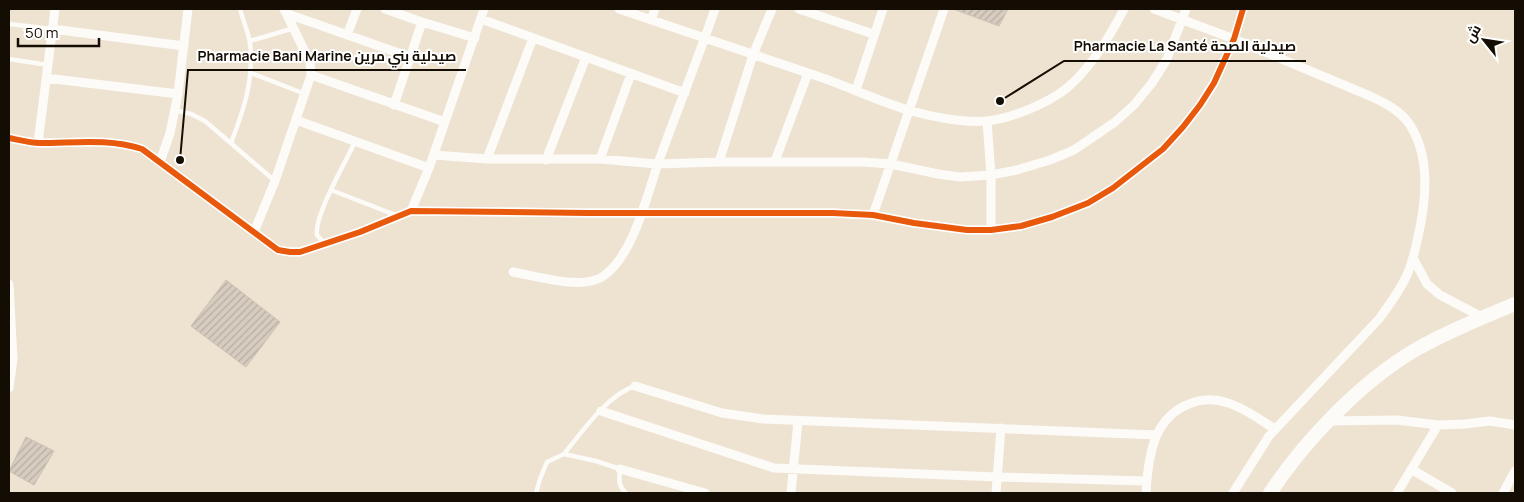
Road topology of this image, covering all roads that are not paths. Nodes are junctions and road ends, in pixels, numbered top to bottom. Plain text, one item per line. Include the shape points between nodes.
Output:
1 (54, 9) edge
2 (191, 9) edge
3 (240, 9) edge
4 (357, 9) edge
5 (385, 9) edge
6 (484, 9) edge
7 (619, 9) edge
8 (655, 9) edge
9 (715, 9) edge
10 (772, 9) edge
11 (800, 9) edge
12 (883, 9) edge
13 (944, 9) edge
14 (1124, 9) edge
15 (1154, 9) edge
16 (1186, 9) edge
17 (1243, 9) edge
18 (286, 12) edge
19 (481, 20) junction
20 (652, 20) junction
21 (1183, 20) junction
22 (422, 22) junction
23 (9, 24) edge
24 (294, 28) junction
25 (52, 29) junction
26 (873, 34) junction
27 (347, 35) junction
28 (706, 37) junction
29 (475, 38) junction
30 (533, 38) junction
31 (1234, 40) junction
32 (250, 42) junction
33 (184, 46) junction
34 (754, 55) junction
35 (410, 57) junction
36 (9, 58) edge
37 (586, 58) junction
38 (48, 65) junction
39 (251, 73) junction
40 (808, 73) junction
41 (631, 74) junction
42 (311, 75) junction
43 (46, 78) junction
44 (856, 90) junction
45 (685, 93) junction
46 (178, 94) junction
47 (305, 94) junction
48 (394, 105) junction
49 (175, 110) junction
50 (909, 111) junction
51 (296, 120) junction
52 (987, 120) junction
53 (446, 122) junction
54 (9, 138) edge
55 (355, 142) junction
56 (38, 143) junction
57 (231, 143) junction
58 (434, 155) junction
59 (487, 159) junction
60 (600, 159) junction
61 (546, 160) junction
62 (775, 161) junction
63 (160, 162) junction
64 (719, 162) junction
65 (657, 164) junction
66 (891, 164) junction
67 (429, 168) junction
68 (991, 175) junction
69 (275, 181) junction
70 (331, 190) junction
71 (411, 211) junction
72 (643, 212) junction
73 (874, 215) junction
74 (399, 216) junction
75 (991, 230) junction
76 (254, 232) junction
77 (325, 244) junction
78 (1413, 258) junction
79 (512, 272) dead end
80 (9, 284) edge
81 (1515, 304) edge
82 (1482, 318) junction
83 (635, 386) joint
84 (9, 388) edge
85 (601, 411) junction
86 (798, 421) junction
87 (1328, 421) junction
88 (1438, 425) junction
89 (1515, 425) edge
90 (1001, 428) junction
91 (1275, 429) junction
92 (1157, 435) junction
93 (564, 454) junction
94 (794, 468) junction
95 (620, 469) junction
96 (1411, 469) junction
97 (1515, 471) edge
98 (997, 477) junction
99 (1147, 481) junction
100 (536, 493) edge
101 (626, 493) edge
102 (705, 493) edge
103 (792, 493) edge
104 (996, 493) edge
105 (1146, 493) edge
106 (1233, 493) edge
107 (1270, 493) edge
108 (1397, 493) edge
109 (1452, 493) edge
110 (1503, 493) edge

1 - 25 street
2 - 33 street
3 - 32 lane
4 - 27 street
5 - 22 street
6 - 19 street
7 - 20 street
8 - 20 street
9 - 28 street
10 - 34 street
11 - 26 street
12 - 26 street
13 - 50 street
14 - 52 street via 1111,36 1067,88 1040,105
15 - 21 street
16 - 21 street
17 - 31 street
18 - 24 street
18 - 27 street
19 - 29 street
19 - 30 street
20 - 28 street
21 - 31 street
21 - 68 street via 1152,83 1115,122 1074,150 1050,160
22 - 29 street
22 - 35 street
23 - 25 lane
24 - 32 lane
24 - 42 street via 310,62
25 - 33 street
25 - 38 street
26 - 44 street
27 - 35 street
28 - 34 street
28 - 45 street
29 - 53 street
30 - 37 street
30 - 59 street
31 - 75 street via 1200,105 1163,148 1138,170 1088,203 1021,226
31 - 78 street via 1387,104 1409,124 1422,158 1425,195
32 - 39 lane
33 - 46 street
34 - 40 street
34 - 64 street
35 - 48 street
36 - 38 lane
37 - 41 street
37 - 61 street
38 - 43 street
39 - 47 lane
39 - 57 lane via 246,103
40 - 44 street
40 - 62 street
41 - 45 street
41 - 60 street
42 - 47 street
42 - 48 street
43 - 46 street
43 - 56 street
44 - 50 street
45 - 65 street
46 - 49 street
47 - 51 street
48 - 53 street
49 - 57 lane via 205,121
49 - 63 street
50 - 52 street via 949,119
50 - 66 street
51 - 55 street
51 - 69 street
52 - 68 street
53 - 58 street
54 - 56 street
55 - 67 street
55 - 70 lane
56 - 63 street via 100,141 125,144 142,149
57 - 69 lane
58 - 59 street
58 - 67 street
59 - 61 street
60 - 61 street
60 - 65 street
62 - 64 street
62 - 66 street
63 - 76 street
64 - 65 street
65 - 72 street
66 - 68 street via 952,176
66 - 73 street
67 - 71 street
68 - 75 street
69 - 76 street
70 - 74 lane
70 - 77 lane via 317,231
71 - 72 street
71 - 74 street
72 - 73 street
72 - 79 street via 618,261 602,277 585,282 559,281
73 - 75 street via 938,227
74 - 77 street
76 - 77 street via 278,250 300,252
78 - 82 street via 1427,284 1440,295
78 - 91 street via 1407,276 1379,319
80 - 84 street via 13,359
81 - 82 main road
82 - 87 main road via 1414,351 1367,386
83 - 85 lane via 625,390
83 - 86 street via 722,413
85 - 93 lane
85 - 94 street via 765,466
86 - 90 street
86 - 94 street
87 - 88 street via 1397,420
87 - 107 main road
88 - 89 street via 1490,421
88 - 96 street
90 - 92 street
90 - 98 street
91 - 92 street via 1231,404 1203,400 1170,415
91 - 106 street
92 - 99 street
93 - 95 lane
93 - 100 lane via 547,462
94 - 98 street
94 - 103 street
95 - 101 lane via 619,482
95 - 102 street
96 - 108 street
96 - 109 street
97 - 110 street
98 - 99 street
98 - 104 street
99 - 105 street

